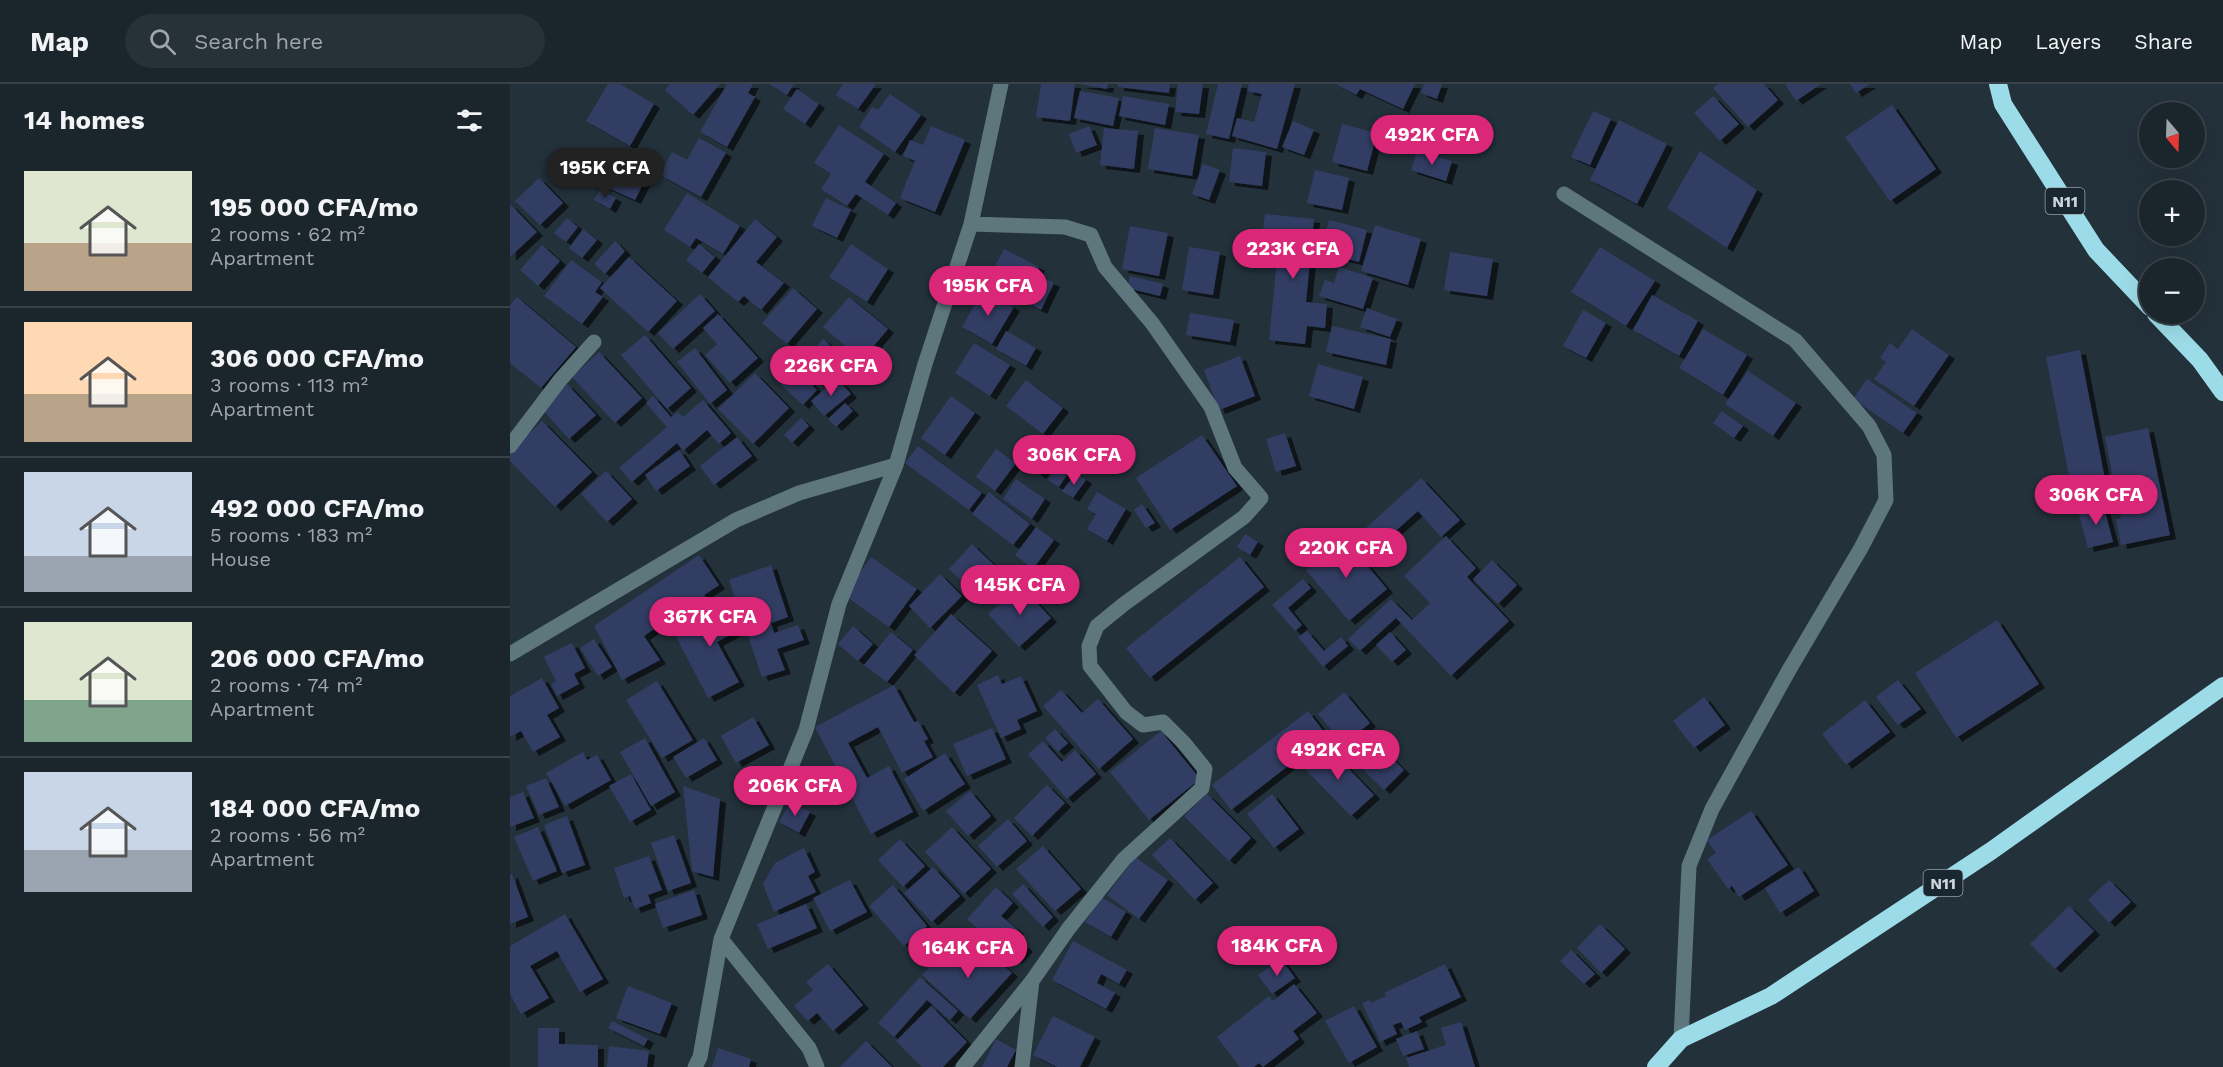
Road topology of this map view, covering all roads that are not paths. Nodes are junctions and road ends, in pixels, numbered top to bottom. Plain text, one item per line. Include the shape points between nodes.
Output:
1 (1001, 84) edge
2 (1998, 84) edge
3 (1564, 194) dead end
4 (971, 224) junction
5 (2139, 295) edge
6 (2166, 324) edge
7 (594, 342) dead end
8 (2223, 392) edge
9 (510, 446) edge
10 (896, 465) junction
11 (510, 654) edge
12 (2223, 686) edge
13 (721, 939) junction
14 (1032, 981) junction
15 (1681, 1039) junction
16 (695, 1067) edge
17 (817, 1067) edge
18 (963, 1067) edge
19 (1022, 1067) edge
20 (1656, 1067) edge

1 - 4 street
2 - 5 highway, N11 via 2003,104 2096,250
3 - 15 street via 1795,340 1869,426 1884,455 1886,500 1712,809 1689,866
4 - 10 street
4 - 14 street via 1065,227 1091,235 1105,267 1152,323 1211,407 1235,468 1261,498 1244,517 1097,626 1089,646 1090,666 1126,712 1143,725 1163,722 1184,743 1205,769 1202,788 1125,859
6 - 8 highway via 2200,360
7 - 9 street
10 - 11 street via 799,493 736,520
10 - 13 street via 839,604 806,730
12 - 15 highway, N11 via 1991,851 1771,996
13 - 16 street
13 - 17 street via 809,1048
14 - 18 street
14 - 19 street
15 - 20 highway, N11

